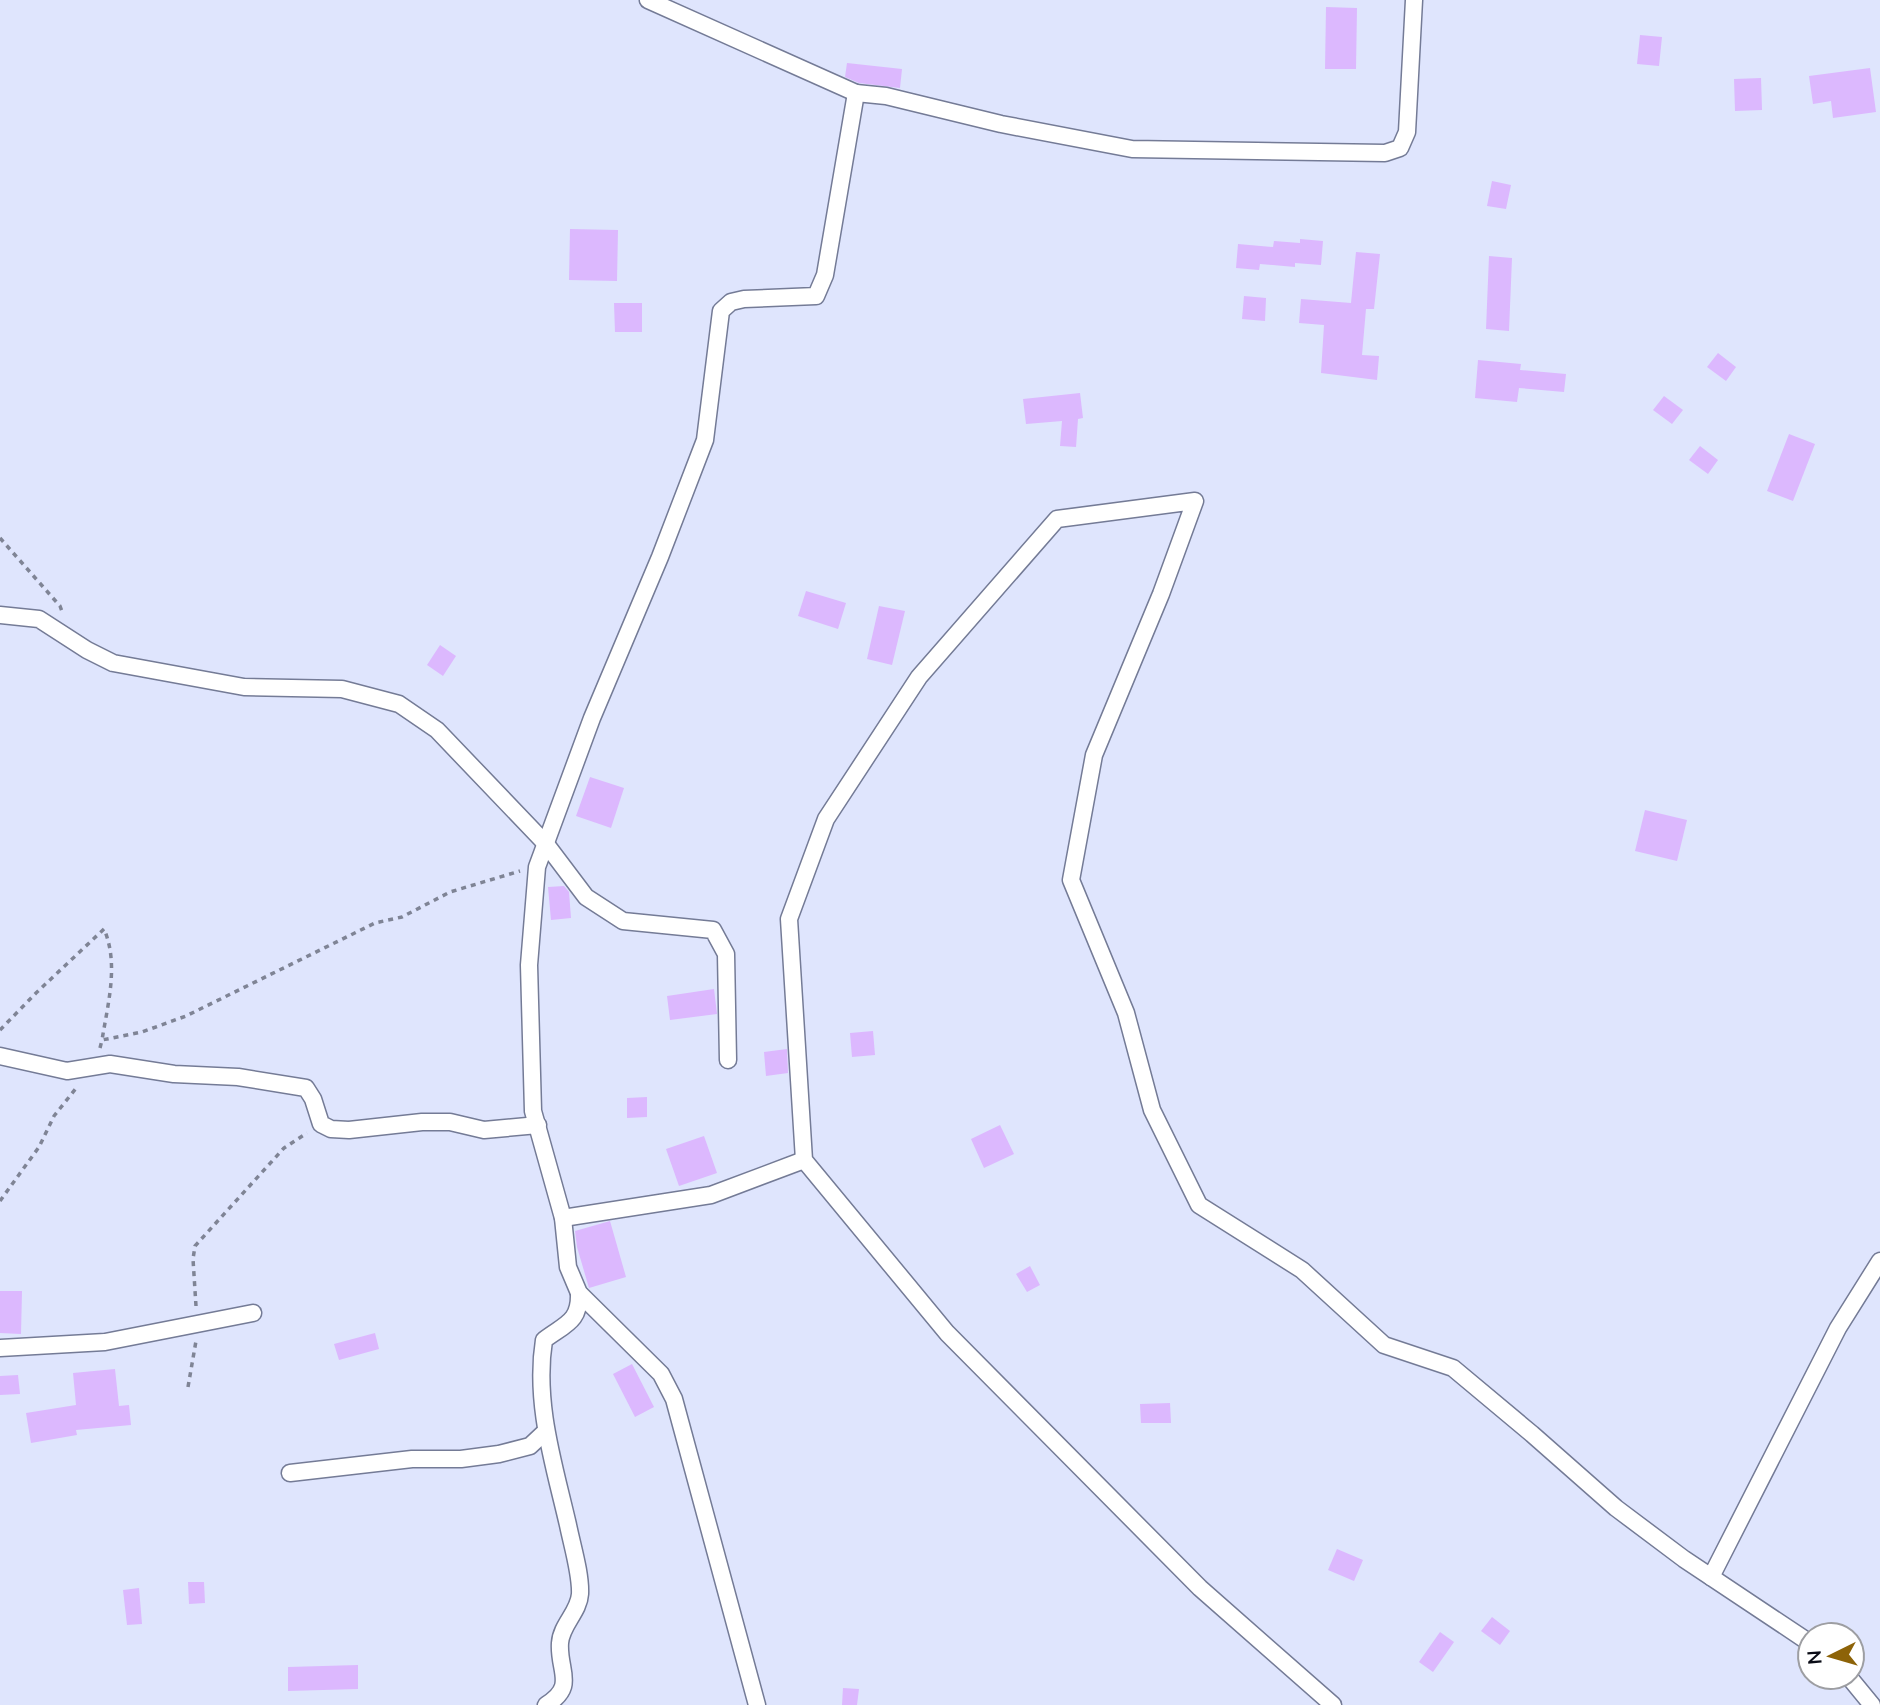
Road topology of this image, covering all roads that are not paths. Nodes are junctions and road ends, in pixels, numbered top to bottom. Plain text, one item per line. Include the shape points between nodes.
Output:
1 (648, 0) edge
2 (1414, 0) edge
3 (856, 93) junction
4 (0, 615) edge
5 (546, 844) junction
6 (0, 1056) edge
7 (728, 1060) dead end
8 (538, 1125) junction
9 (804, 1160) junction
10 (564, 1218) junction
11 (1880, 1261) edge
12 (579, 1293) junction
13 (253, 1313) dead end
14 (0, 1348) edge
15 (546, 1431) junction
16 (290, 1473) dead end
17 (1711, 1577) junction
18 (1796, 1634) edge
19 (1860, 1691) edge
20 (547, 1705) edge
21 (757, 1705) edge
22 (1333, 1705) edge
23 (1872, 1705) edge

1 - 3 street
2 - 3 street via 1407,132 1400,148 1385,153 1132,149
3 - 5 street via 825,275 816,296 744,299 721,311 705,440
4 - 5 street via 39,619 113,663 244,687 342,689 399,704 437,730
5 - 7 street via 586,897 623,921 713,930 726,954
5 - 8 street via 537,867 529,965 533,1111
6 - 8 street via 67,1071 110,1065 306,1088 321,1124 331,1129 422,1122 450,1122 484,1130
8 - 10 street
9 - 10 street via 711,1195
9 - 17 street via 789,919 826,819 919,677 1057,519 1195,501 1094,755 1071,880 1126,1013 1152,1110 1199,1205 1302,1270 1384,1345 1453,1368 1616,1508
9 - 22 street via 947,1333 1200,1588
10 - 12 street via 568,1267
11 - 17 street via 1839,1328
12 - 15 street via 580,1308 573,1320 544,1340 540,1362
12 - 21 street via 661,1374 674,1399
13 - 14 street via 105,1342
15 - 16 street via 530,1446 499,1454
15 - 20 street via 580,1595 560,1643 562,1692
17 - 18 street
19 - 23 street

